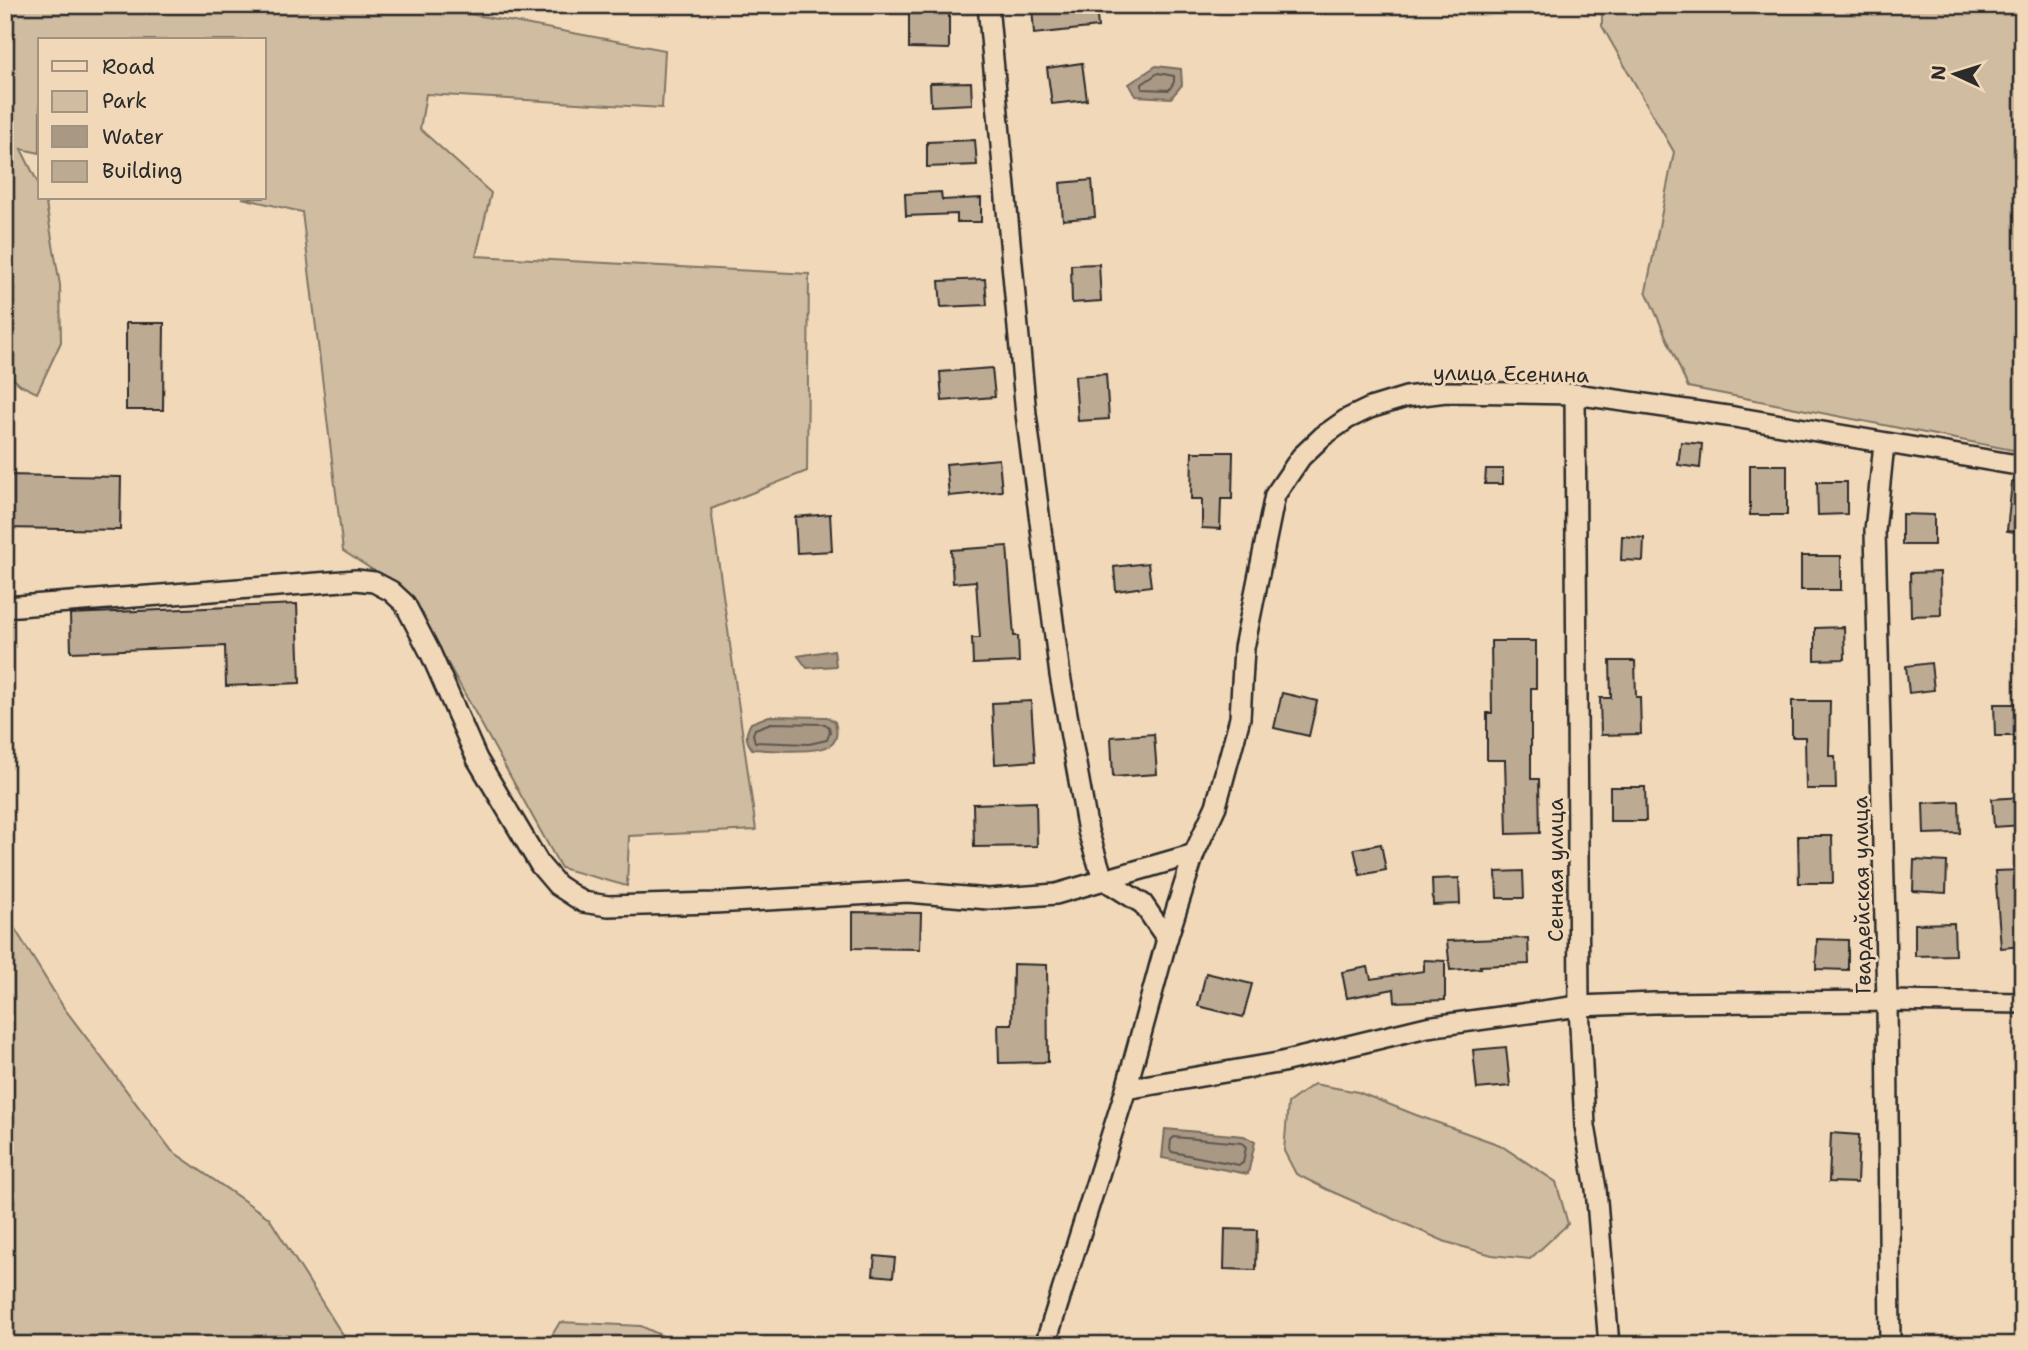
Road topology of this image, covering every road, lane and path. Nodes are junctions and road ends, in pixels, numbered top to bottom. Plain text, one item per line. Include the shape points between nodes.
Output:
1 (988, 5) edge
2 (1576, 394) junction
3 (1884, 444) junction
4 (2023, 466) edge
5 (5, 607) edge
6 (1194, 854) junction
7 (1103, 879) junction
8 (1167, 939) junction
9 (1887, 1001) junction
10 (2023, 1003) edge
11 (1579, 1006) junction
12 (1126, 1088) junction
13 (1045, 1345) edge
14 (1608, 1345) edge
15 (1890, 1345) edge

1 - 7 street via 1026,414 1060,675 1088,831
2 - 3 street, улица Есенина
2 - 6 street, улица Есенина via 1446,392 1406,397 1347,419 1301,457 1275,495 1244,648 1240,718 1216,806
2 - 11 street, Сенная улица
3 - 4 street, улица Есенина
3 - 9 street, Гвардейская улица via 1875,531
5 - 7 street via 356,579 374,582 405,604 477,759 540,865 556,885 583,902 608,906 714,903 908,892 988,899 1056,894
6 - 7 street
6 - 8 street, улица Есенина
7 - 8 street via 1143,904
8 - 12 street, улица Есенина
9 - 10 street
9 - 11 street
9 - 15 street, Гвардейская улица
11 - 12 street via 1427,1027 1278,1063
11 - 14 street, Сенная улица via 1585,1126 1596,1189
12 - 13 street, улица Есенина

